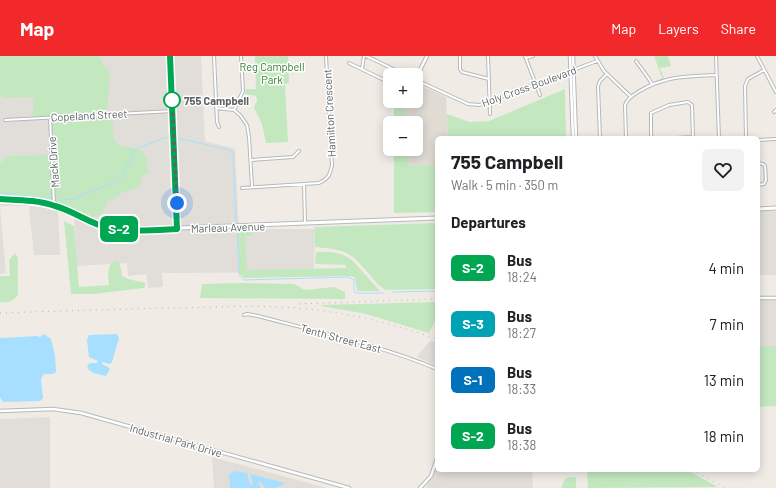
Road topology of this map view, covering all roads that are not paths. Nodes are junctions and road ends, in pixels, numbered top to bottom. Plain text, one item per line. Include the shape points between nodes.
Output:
1 (170, 56) edge
2 (214, 56) edge
3 (241, 56) edge
4 (326, 56) edge
5 (365, 56) edge
6 (427, 56) edge
7 (460, 56) edge
8 (488, 56) edge
9 (533, 56) edge
10 (572, 56) edge
11 (595, 56) edge
12 (716, 56) edge
13 (757, 56) edge
14 (526, 57) edge
15 (636, 61) dead end
16 (598, 62) junction
17 (349, 63) dead end
18 (391, 68) edge
19 (421, 68) edge
20 (362, 69) junction
21 (572, 70) junction
22 (764, 70) junction
23 (607, 74) junction
24 (716, 75) junction
25 (489, 79) junction
26 (383, 80) edge
27 (423, 82) edge
28 (536, 84) junction
29 (652, 84) junction
30 (775, 86) edge
31 (776, 92) edge
32 (540, 95) dead end
33 (631, 97) junction
34 (490, 102) junction
35 (216, 108) junction
36 (173, 110) junction
37 (234, 110) junction
38 (490, 114) dead end
39 (50, 118) junction
40 (5, 120) dead end
41 (218, 127) dead end
42 (574, 136) edge
43 (600, 136) edge
44 (626, 136) edge
45 (652, 136) edge
46 (693, 136) edge
47 (719, 136) edge
48 (746, 136) edge
49 (776, 139) edge
50 (760, 140) edge
51 (298, 151) dead end
52 (251, 160) junction
53 (760, 164) edge
54 (304, 184) junction
55 (760, 185) edge
56 (252, 186) junction
57 (242, 188) dead end
58 (0, 198) edge
59 (54, 205) junction
60 (776, 208) edge
61 (760, 209) edge
62 (435, 218) edge
63 (305, 223) junction
64 (177, 229) junction
65 (760, 298) edge
66 (776, 298) edge
67 (244, 315) dead end
68 (435, 368) edge
69 (0, 411) edge
70 (435, 465) edge
71 (349, 488) edge
72 (420, 488) edge

1 - 36 street
2 - 35 street
3 - 37 street via 243,91
4 - 54 street, Hamilton Crescent via 332,165 326,180
5 - 18 street
5 - 20 street
6 - 19 street
7 - 25 street via 462,72
8 - 25 street
9 - 14 street
10 - 21 street
11 - 16 street
12 - 24 street
13 - 22 street
14 - 28 street
15 - 29 street
16 - 21 street, Holy Cross Boulevard
16 - 23 street
17 - 20 street
20 - 26 street
21 - 28 street, Holy Cross Boulevard
21 - 42 street
22 - 30 street
22 - 48 street via 748,79 745,86
23 - 33 street
23 - 43 street via 598,86
24 - 29 street via 676,77
24 - 47 street
25 - 34 street
27 - 34 street, Holy Cross Boulevard via 468,104 480,105
28 - 32 street
28 - 34 street, Holy Cross Boulevard
29 - 33 street
30 - 31 street
33 - 44 street via 625,105
34 - 38 street
35 - 37 street
35 - 41 street
36 - 39 street, Copeland Street
36 - 64 street
37 - 52 street via 247,125
39 - 40 street, Copeland Street
39 - 59 street, Mack Drive
45 - 46 street via 651,113 669,105 688,102 692,105
49 - 50 street
51 - 52 street via 293,157
52 - 56 street
53 - 55 street via 765,166 766,180
54 - 56 street, Hamilton Crescent
54 - 63 street
56 - 57 street, Hamilton Crescent
58 - 59 main road, Marleau Avenue
59 - 64 main road, Marleau Avenue via 108,228
60 - 61 main road
62 - 63 main road, Marleau Avenue
63 - 64 main road, Marleau Avenue
65 - 66 street
67 - 68 street, Tenth Street East via 258,316 379,348
69 - 71 street, Industrial Park Drive via 53,409 81,413
70 - 72 street via 431,476

